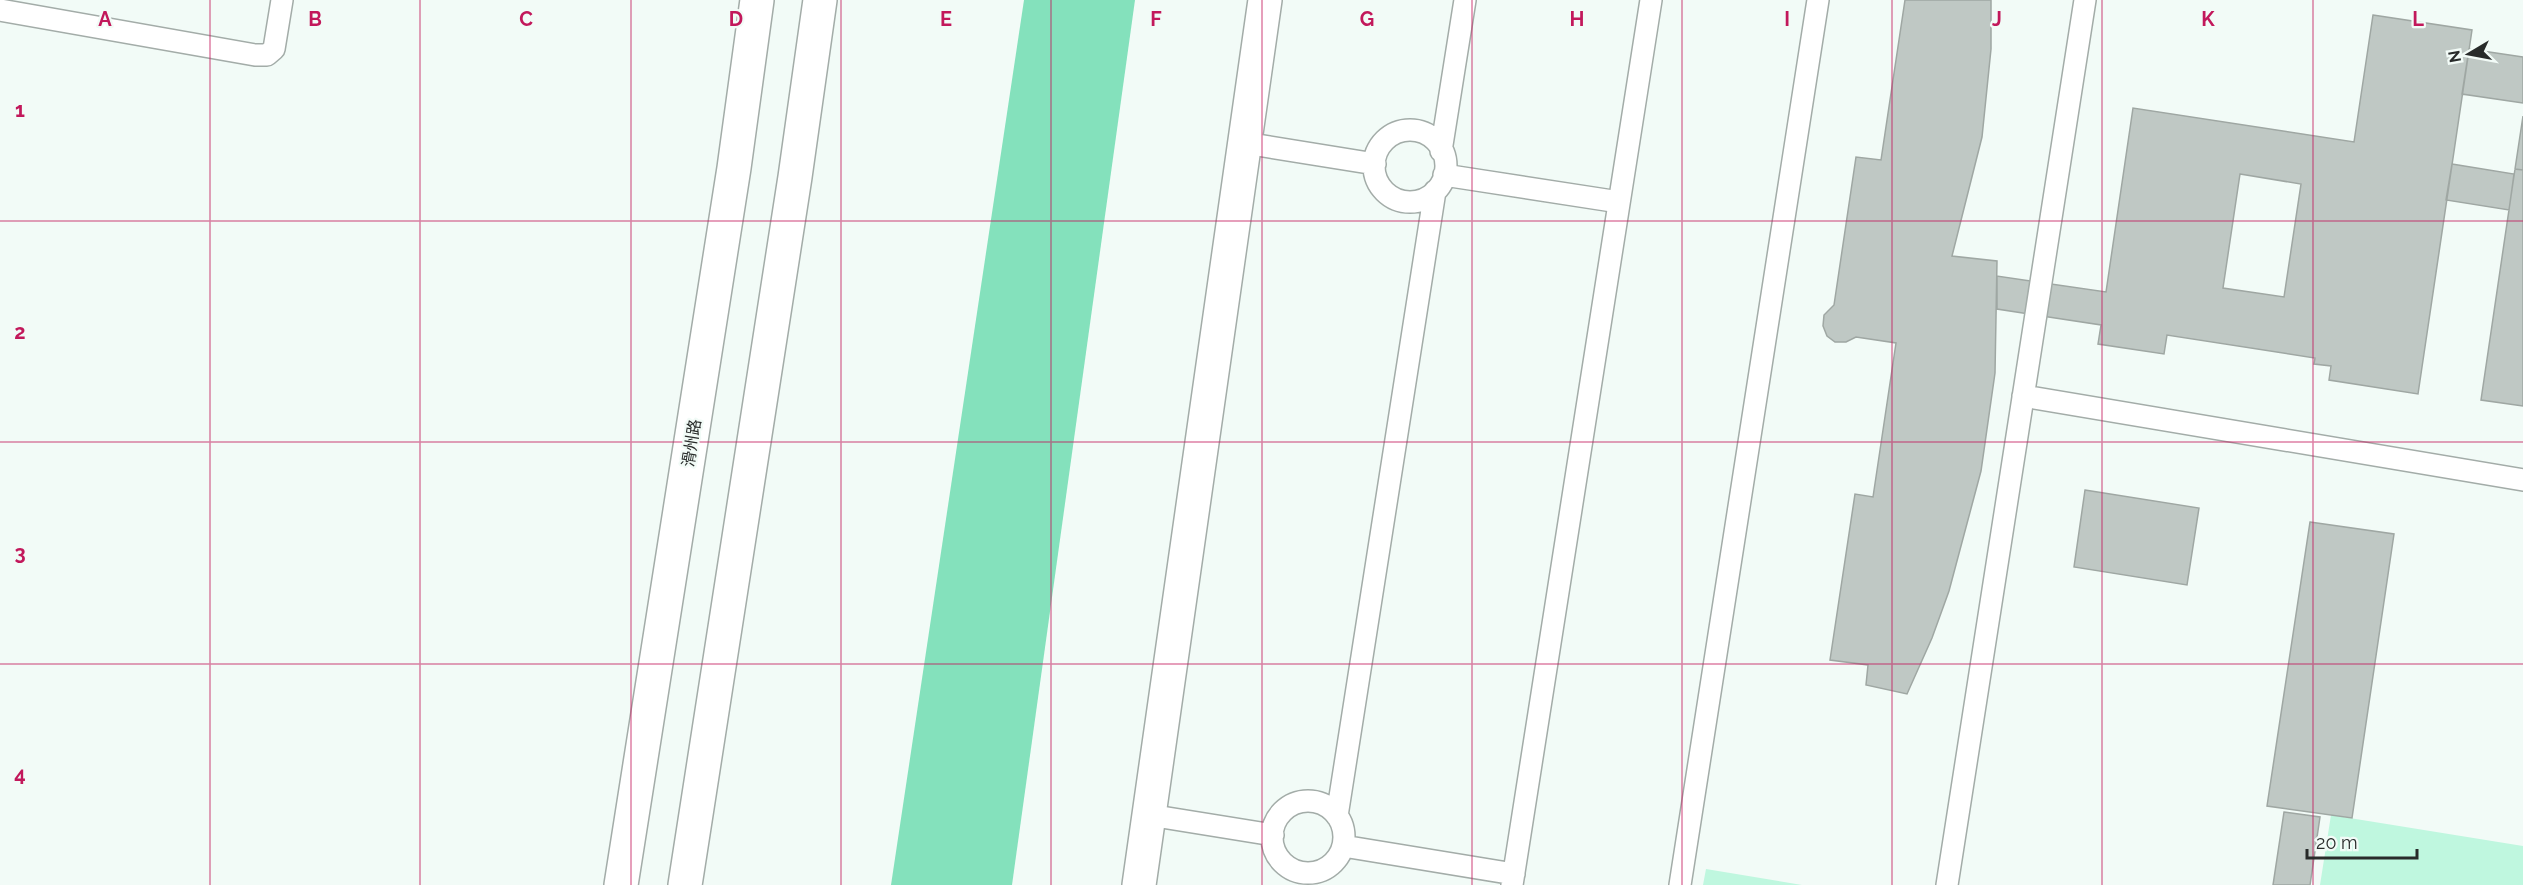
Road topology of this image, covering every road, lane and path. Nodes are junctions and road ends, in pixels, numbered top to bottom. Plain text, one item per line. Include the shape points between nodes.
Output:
1 (282, 0) edge
2 (757, 0) edge
3 (820, 0) edge
4 (1265, 0) edge
5 (1465, 0) edge
6 (1651, 0) edge
7 (1818, 0) edge
8 (2085, 0) edge
9 (0, 10) edge
10 (1245, 143) junction
11 (1441, 151) junction
12 (1375, 164) junction
13 (1440, 183) junction
14 (1619, 202) junction
15 (2023, 396) junction
16 (2523, 480) edge
17 (1149, 815) junction
18 (1337, 816) junction
19 (1273, 835) junction
20 (1342, 846) junction
21 (1328, 876) edge
22 (1513, 879) edge
23 (621, 885) edge
24 (685, 885) edge
25 (1139, 885) edge
26 (1680, 885) edge
27 (1947, 885) edge

1 - 9 lane via 274,49 267,56
2 - 23 main road, 滑州路
3 - 24 main road
4 - 10 main road
5 - 11 lane
6 - 14 lane
7 - 26 lane
8 - 15 lane
10 - 12 lane
10 - 17 main road
11 - 12 lane via 1429,135 1403,131 1382,144
11 - 13 lane via 1445,158
12 - 13 lane via 1379,185 1402,202 1417,202
13 - 14 lane
13 - 18 lane
14 - 22 lane
15 - 16 lane
15 - 27 lane
17 - 19 lane
17 - 25 main road
18 - 19 lane via 1327,807 1301,802 1280,815
18 - 20 lane via 1343,829
19 - 21 lane via 1278,856 1288,867
20 - 21 lane
20 - 22 lane

